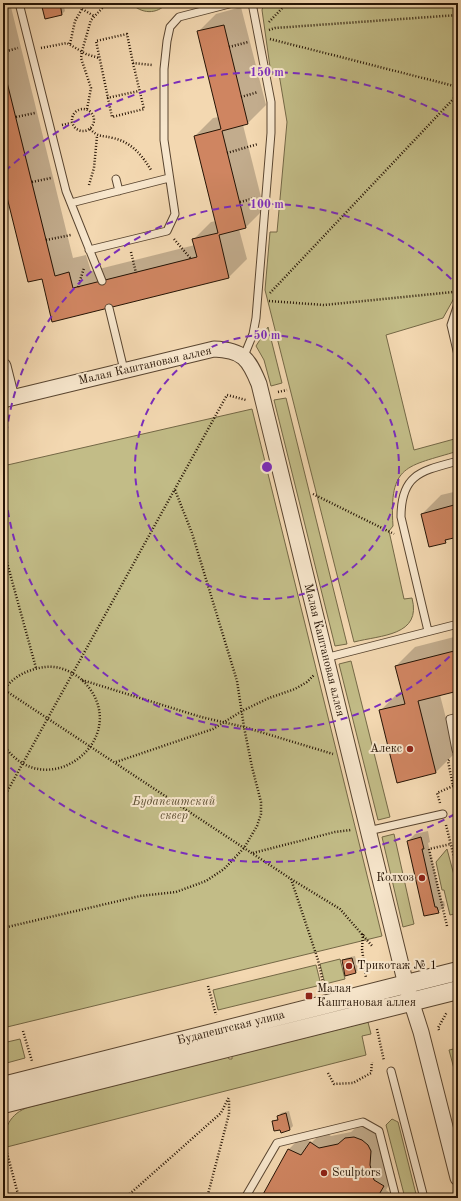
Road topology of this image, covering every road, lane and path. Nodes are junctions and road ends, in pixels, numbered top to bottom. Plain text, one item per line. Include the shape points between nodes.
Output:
1 (19, 3) edge
2 (83, 3) edge
3 (107, 3) edge
4 (233, 3) edge
5 (252, 3) edge
6 (287, 3) edge
7 (82, 10) junction
8 (458, 15) edge
9 (94, 16) junction
10 (265, 26) dead end
11 (268, 30) dead end
12 (258, 37) junction
13 (70, 44) junction
14 (229, 47) dead end
15 (31, 50) junction
16 (82, 51) junction
17 (99, 58) junction
18 (133, 63) junction
19 (165, 66) junction
20 (458, 87) edge
21 (268, 90) junction
22 (139, 91) junction
23 (458, 94) edge
24 (241, 97) dead end
25 (107, 98) junction
26 (46, 110) junction
27 (87, 110) junction
28 (16, 117) dead end
29 (90, 129) junction
30 (97, 136) junction
31 (270, 141) junction
32 (227, 153) dead end
33 (62, 175) junction
34 (168, 178) junction
35 (116, 179) dead end
36 (32, 182) dead end
37 (155, 182) junction
38 (119, 191) junction
39 (83, 200) junction
40 (71, 204) junction
41 (167, 231) junction
42 (82, 232) junction
43 (46, 240) dead end
44 (129, 240) junction
45 (89, 250) junction
46 (190, 259) dead end
47 (136, 273) dead end
48 (102, 281) dead end
49 (458, 292) edge
50 (264, 301) dead end
51 (273, 301) dead end
52 (458, 304) edge
53 (109, 308) dead end
54 (458, 355) edge
55 (244, 356) junction
56 (3, 366) edge
57 (124, 370) junction
58 (287, 390) dead end
59 (275, 393) dead end
60 (7, 399) edge
61 (250, 399) dead end
62 (458, 461) edge
63 (176, 490) junction
64 (313, 494) dead end
65 (406, 537) junction
66 (3, 548) edge
67 (458, 624) edge
68 (428, 631) junction
69 (325, 658) junction
70 (36, 668) junction
71 (316, 672) dead end
72 (73, 673) junction
73 (82, 680) junction
74 (3, 690) edge
75 (242, 710) junction
76 (48, 717) junction
77 (458, 717) edge
78 (222, 722) junction
79 (244, 727) junction
80 (3, 744) edge
81 (91, 746) junction
82 (457, 750) edge
83 (340, 756) dead end
84 (116, 762) junction
85 (22, 764) junction
86 (3, 798) edge
87 (443, 814) junction
88 (363, 831) junction
89 (451, 844) junction
90 (244, 848) junction
91 (253, 854) junction
92 (458, 873) edge
93 (291, 879) junction
94 (447, 926) dead end
95 (3, 928) edge
96 (363, 934) junction
97 (373, 947) dead end
98 (458, 971) edge
99 (367, 984) dead end
100 (406, 985) junction
101 (208, 986) dead end
102 (324, 988) dead end
103 (458, 990) edge
104 (412, 1002) junction
105 (449, 1008) dead end
106 (216, 1015) dead end
107 (376, 1025) dead end
108 (23, 1030) dead end
109 (439, 1033) dead end
110 (384, 1060) dead end
111 (32, 1062) dead end
112 (372, 1062) dead end
113 (391, 1071) dead end
114 (328, 1073) dead end
115 (3, 1086) edge
116 (5, 1107) edge
117 (7, 1152) dead end
118 (458, 1178) edge
119 (19, 1198) edge
120 (125, 1198) edge
121 (207, 1198) edge
122 (245, 1198) edge
123 (396, 1198) edge
124 (424, 1198) edge

1 - 15 lane
2 - 7 path
3 - 9 path
4 - 19 lane via 179,17 170,28
5 - 12 lane
6 - 10 path
7 - 9 path
7 - 13 path via 75,21
8 - 11 path
9 - 16 path
12 - 14 path
12 - 20 path
12 - 21 lane
13 - 15 path
13 - 16 path
15 - 26 lane
16 - 17 path
16 - 27 path via 81,58 91,88
17 - 18 path via 96,41 126,34
17 - 25 path
18 - 19 path
18 - 22 path
19 - 34 lane via 164,140
21 - 24 path
21 - 31 lane via 271,102
22 - 25 path
22 - 25 path via 144,109 112,117
23 - 50 path
26 - 28 path
26 - 33 lane
27 - 29 path via 94,118
27 - 29 path via 79,109 74,113 71,123 81,132
29 - 30 path
30 - 37 path via 113,138 132,147 146,162
30 - 39 path via 94,172
31 - 32 path
31 - 55 lane via 256,318
33 - 36 path
33 - 40 lane
34 - 37 lane
34 - 41 lane via 175,214
35 - 38 lane
37 - 38 lane
38 - 39 lane
39 - 40 lane
40 - 42 lane
41 - 44 lane
41 - 46 path
42 - 43 path
42 - 45 lane
44 - 45 lane
44 - 47 path
45 - 48 lane
49 - 51 path via 324,305
52 - 54 lane via 451,325
53 - 57 lane
55 - 57 street, Малая Каштановая аллея via 229,350 214,349
55 - 69 street, Малая Каштановая аллея via 252,366 259,384
56 - 60 street
57 - 60 street, Малая Каштановая аллея
58 - 59 path
61 - 63 path via 227,395
62 - 65 lane via 432,468 418,475 405,487 401,499 401,517
63 - 72 path
63 - 75 path via 233,666
64 - 65 path via 389,532
65 - 68 lane
66 - 70 path
67 - 68 lane
68 - 69 lane
69 - 88 street, Малая Каштановая аллея
70 - 72 path via 61,668
70 - 74 path via 18,676
71 - 75 path via 307,682 295,689
72 - 73 path
72 - 76 path
73 - 78 path
73 - 81 path via 90,689 99,711 99,723
74 - 76 path
75 - 78 path
75 - 79 path
76 - 81 path
76 - 85 path
77 - 82 lane via 450,719
78 - 79 path
78 - 84 path via 214,729
79 - 83 path
79 - 90 path via 261,802 261,814
80 - 85 path
81 - 84 path
81 - 85 path via 81,758 68,766 53,770 37,769
82 - 87 path via 448,761 453,786 437,793
84 - 90 path
85 - 86 path
87 - 88 lane
87 - 89 path
88 - 91 path via 335,832
88 - 100 street, Малая Каштановая аллея
89 - 92 path
89 - 94 path via 429,849
90 - 91 path
90 - 95 path via 224,869 206,881 176,892 140,896
91 - 93 path
93 - 96 path via 340,909
93 - 102 path via 318,960
96 - 97 path
96 - 99 path via 362,949
98 - 100 street, Будапештская улица
100 - 104 street, Малая Каштановая аллея
100 - 115 street, Будапештская улица
101 - 106 path
103 - 104 street, Будапештская улица
104 - 116 street, Будапештская улица
104 - 118 street, Малая Каштановая аллея
105 - 109 path via 438,1028
107 - 110 path
108 - 111 path
112 - 114 path via 371,1073 353,1083 334,1084
113 - 124 lane
117 - 119 path
120 - 121 path via 221,1113 229,1097 228,1114
122 - 123 lane via 277,1143 363,1122 379,1131

